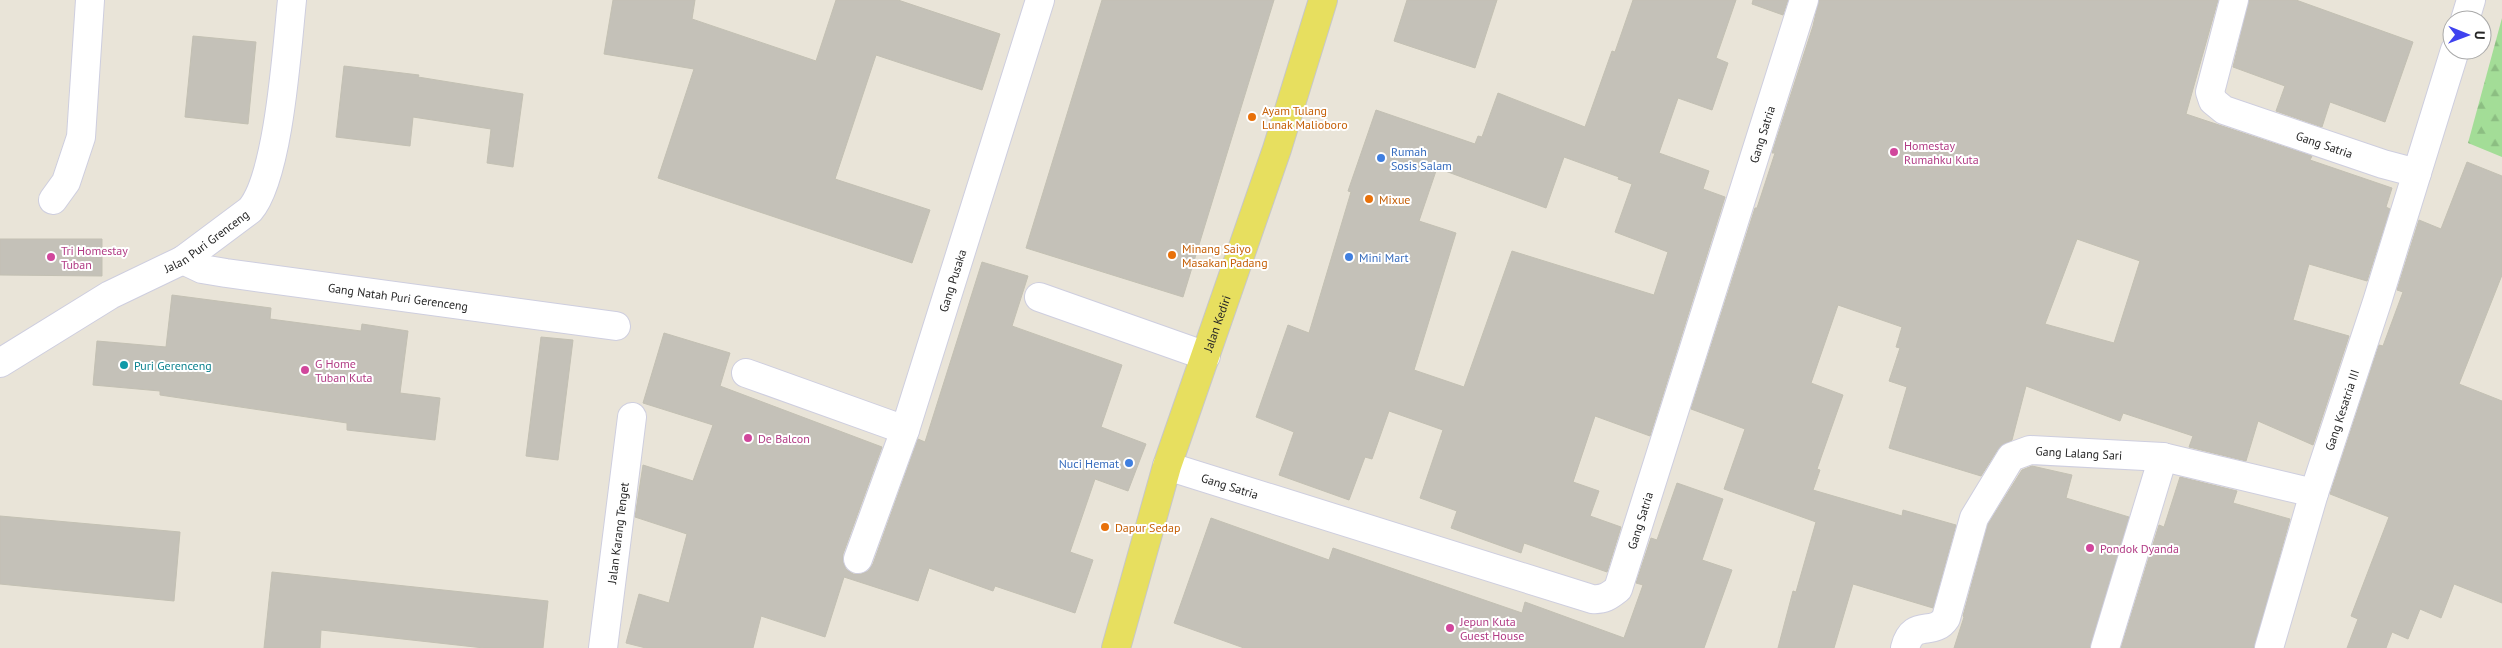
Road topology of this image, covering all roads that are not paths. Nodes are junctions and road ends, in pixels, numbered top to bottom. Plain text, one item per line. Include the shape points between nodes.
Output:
1 (90, 0) edge
2 (292, 0) edge
3 (1040, 0) edge
4 (1323, 0) edge
5 (1804, 0) edge
6 (2234, 0) edge
7 (2452, 60) edge
8 (2417, 173) junction
9 (53, 200) dead end
10 (183, 260) junction
11 (1039, 297) dead end
12 (616, 326) dead end
13 (1206, 356) junction
14 (0, 363) edge
15 (746, 373) dead end
16 (632, 417) dead end
17 (905, 430) junction
18 (2163, 457) junction
19 (1167, 466) junction
20 (2314, 493) junction
21 (858, 559) dead end
22 (603, 648) edge
23 (1116, 648) edge
24 (1905, 648) edge
25 (2105, 648) edge
26 (2269, 648) edge

1 - 9 street via 80,137 66,182
2 - 10 street, Jalan Puri Grenceng via 276,133 262,191 250,210
3 - 17 street, Gang Pusaka
4 - 13 main road, Jalan Kediri via 1277,149
5 - 19 street, Gang Satria via 1618,588 1609,596 1602,600 1592,599
6 - 8 street, Gang Satria via 2210,92 2213,101 2224,110
7 - 8 street
8 - 20 street, Gang Kesatria III
10 - 12 street, Gang Natah Puri Gerenceng via 202,269 226,273
10 - 14 street, Jalan Puri Grenceng via 110,295
11 - 13 street
13 - 19 main road, Jalan Kediri
15 - 17 street
16 - 22 street, Jalan Karang Tenget
17 - 21 street, Gang Pusaka
18 - 20 street, Gang Lalang Sari
18 - 24 street, Gang Lalang Sari via 2030,450 2011,457 1974,518 1946,618 1938,627 1917,629 1910,634
18 - 25 street
19 - 23 main road, Jalan Kediri
20 - 26 street, Gang Kesatria III

